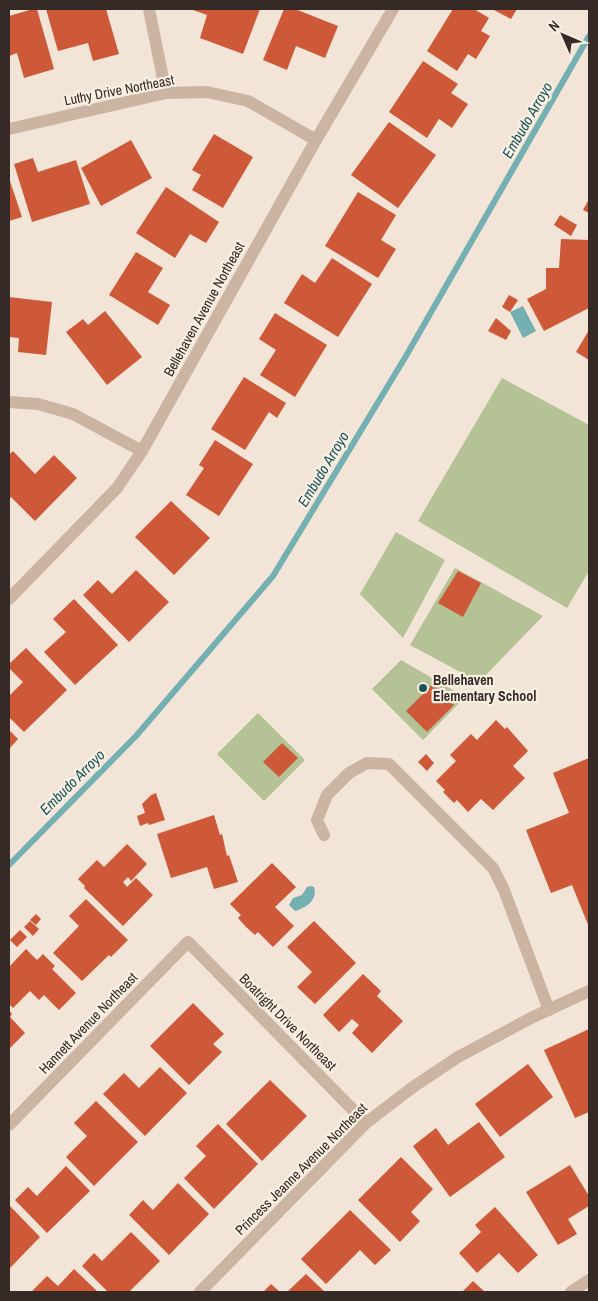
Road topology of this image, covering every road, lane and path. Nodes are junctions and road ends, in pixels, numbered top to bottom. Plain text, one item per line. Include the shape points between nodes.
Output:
1 (149, 9) edge
2 (393, 9) edge
3 (166, 93) junction
4 (9, 130) edge
5 (316, 140) junction
6 (9, 402) edge
7 (142, 451) junction
8 (9, 599) edge
9 (324, 835) dead end
10 (188, 942) joint
11 (589, 991) edge
12 (548, 1010) junction
13 (366, 1123) junction
14 (9, 1125) edge
15 (589, 1280) edge
16 (200, 1292) edge
17 (572, 1292) edge

1 - 3 street
2 - 5 street, Bellehaven Avenue Northeast
3 - 4 street, Luthy Drive Northeast
3 - 5 street, Luthy Drive Northeast via 207,92 248,101
5 - 7 street, Bellehaven Avenue Northeast
6 - 7 street via 38,404 74,414
7 - 8 street, Bellehaven Avenue Northeast via 117,488
9 - 12 street via 317,820 327,794 349,772 367,763 389,764 493,868
10 - 13 street, Boatright Drive Northeast
10 - 14 street, Hannett Avenue Northeast
11 - 12 street, Princess Jeanne Avenue Northeast
12 - 13 street, Princess Jeanne Avenue Northeast via 458,1057
13 - 16 street, Princess Jeanne Avenue Northeast
15 - 17 street

